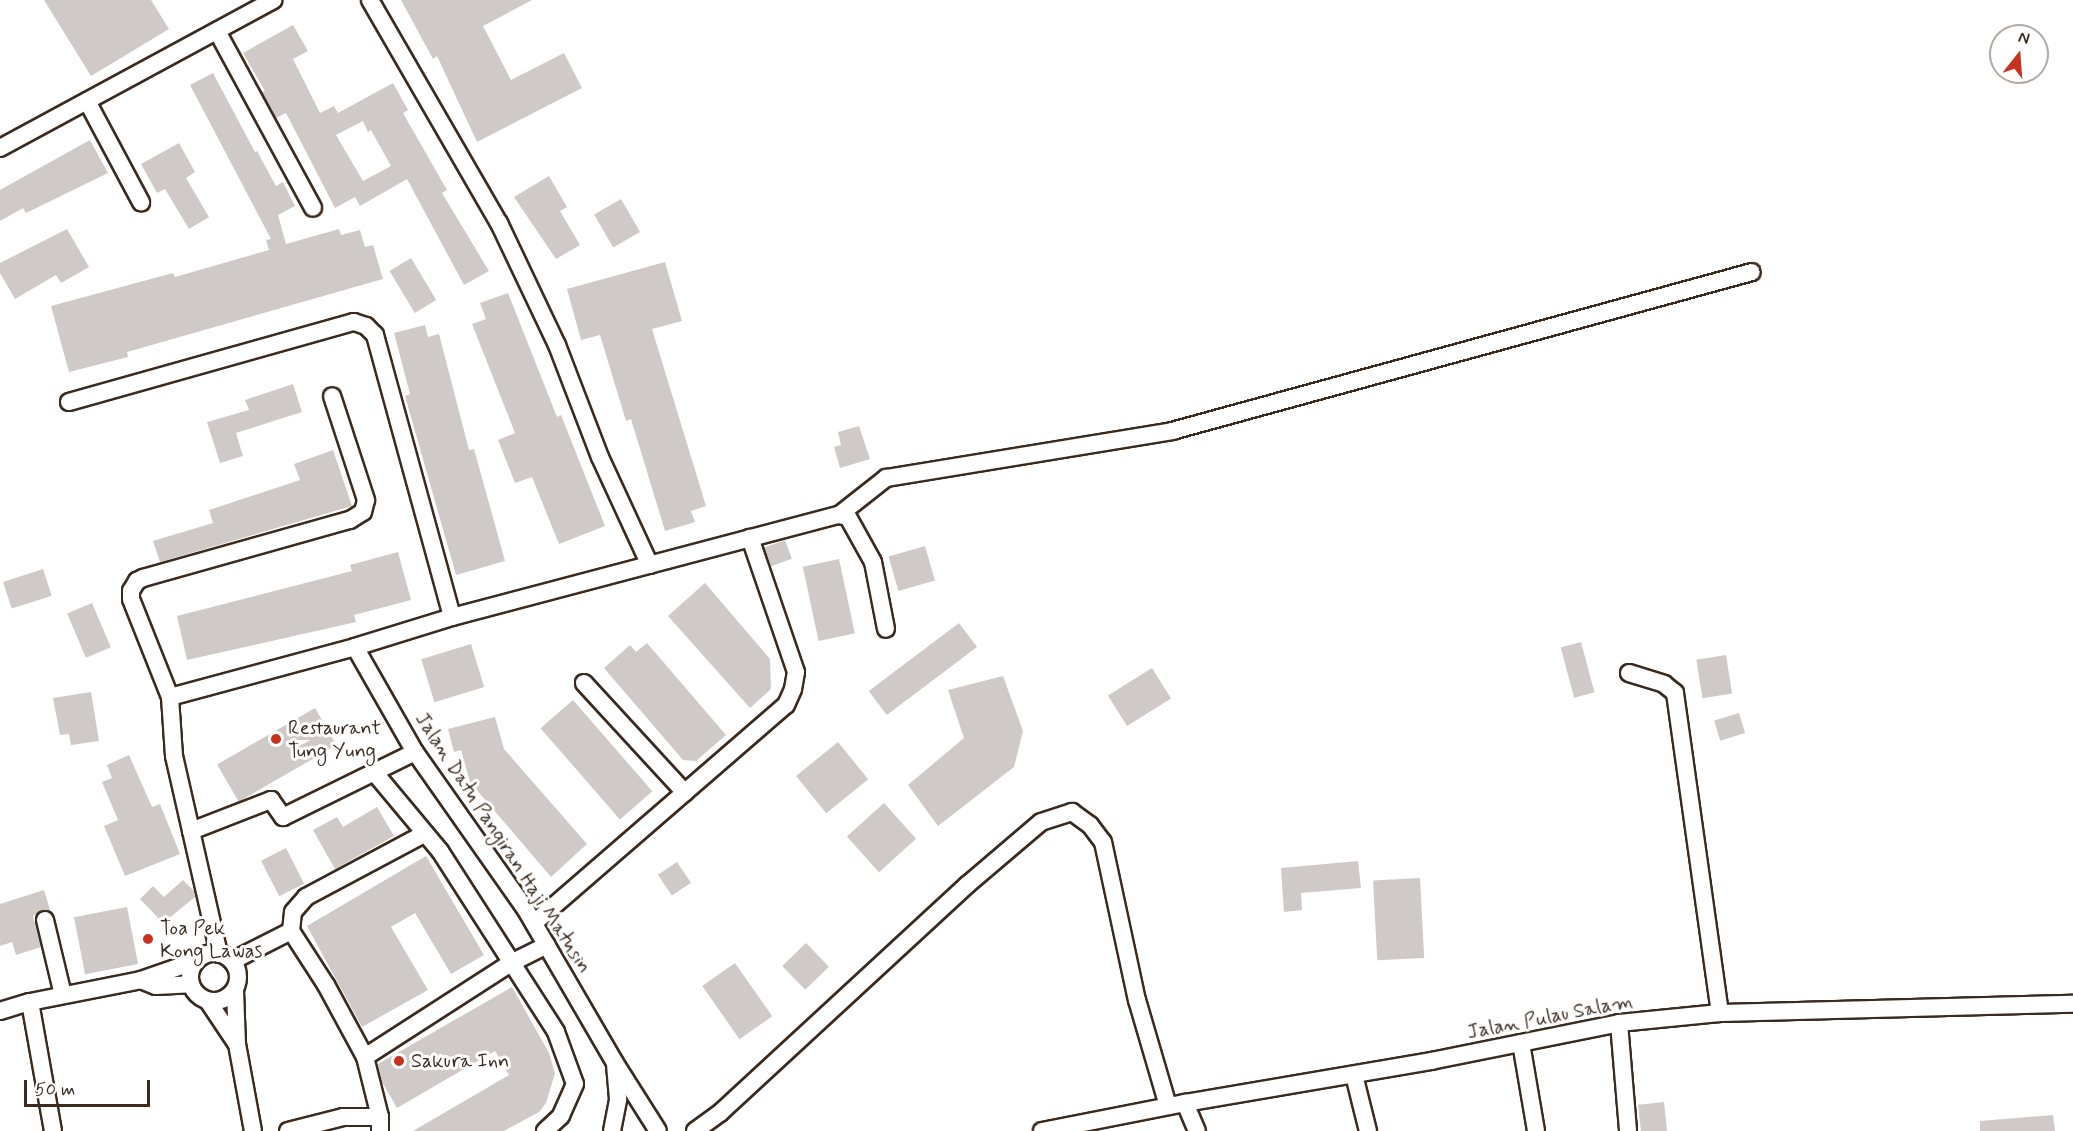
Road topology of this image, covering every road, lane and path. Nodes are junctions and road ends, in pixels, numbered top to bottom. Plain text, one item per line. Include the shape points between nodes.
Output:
1 (274, 0) edge
2 (369, 0) edge
3 (217, 31) junction
4 (87, 101) junction
5 (0, 148) edge
6 (141, 202) dead end
7 (313, 208) dead end
8 (1752, 272) dead end
9 (332, 396) dead end
10 (69, 402) dead end
11 (839, 515) junction
12 (750, 538) junction
13 (650, 565) junction
14 (452, 617) junction
15 (886, 629) dead end
16 (355, 647) junction
17 (1629, 673) dead end
18 (584, 683) dead end
19 (170, 697) junction
20 (415, 752) junction
21 (374, 772) junction
22 (685, 793) junction
23 (191, 831) junction
24 (424, 834) junction
25 (45, 920) dead end
26 (534, 923) junction
27 (291, 931) junction
28 (547, 945) junction
29 (226, 958) junction
30 (196, 961) junction
31 (511, 963) junction
32 (141, 980) junction
33 (191, 984) junction
34 (235, 990) junction
35 (63, 995) junction
36 (208, 1001) junction
37 (30, 1002) junction
38 (2073, 1004) edge
39 (0, 1011) edge
40 (1720, 1013) junction
41 (1619, 1023) junction
42 (1521, 1043) junction
43 (237, 1044) junction
44 (365, 1057) junction
45 (615, 1063) junction
46 (1354, 1075) junction
47 (1177, 1104) junction
48 (380, 1124) edge
49 (53, 1131) edge
50 (253, 1131) edge
51 (288, 1131) edge
52 (545, 1131) edge
53 (612, 1131) edge
54 (658, 1131) edge
55 (695, 1131) edge
56 (1042, 1131) edge
57 (1197, 1131) edge
58 (1368, 1131) edge
59 (1536, 1131) edge
60 (1628, 1131) edge

1 - 3 street
2 - 13 street via 499,223 557,345 600,457
3 - 4 street
3 - 7 street
4 - 5 street
4 - 6 street
8 - 11 street via 1172,431 886,477
9 - 19 street via 366,500 363,512 350,520 143,578 133,585 131,599
10 - 14 street via 354,322 366,326 375,335
11 - 12 street
11 - 15 street via 848,517 873,562
12 - 13 street
12 - 22 street via 796,672 793,689 786,705
13 - 14 street
14 - 16 street
16 - 19 street
16 - 20 street, Jalan Datu Pangiran Haji Matusin
17 - 40 street via 1664,684 1675,693
18 - 22 street
19 - 23 street via 174,756
20 - 21 street
20 - 26 street, Jalan Datu Pangiran Haji Matusin
21 - 23 street via 283,818 271,800
21 - 24 street
22 - 26 street
23 - 29 street
24 - 27 street via 306,897 292,912
24 - 31 street
25 - 35 street
26 - 28 street, Jalan Datu Pangiran Haji Matusin
27 - 29 street
27 - 44 street
28 - 31 street
28 - 45 street, Jalan Datu Pangiran Haji Matusin
29 - 30 street via 211,953
29 - 34 street via 238,975
30 - 32 street
30 - 33 street
31 - 44 street
31 - 52 street via 556,1032 575,1084 561,1116
32 - 33 street via 156,986
32 - 35 street
33 - 36 street
34 - 36 street via 223,1000
34 - 43 street
35 - 37 street
36 - 43 street
37 - 39 street
37 - 49 street
38 - 40 street, Jalan Pulau Salam
40 - 41 street, Jalan Pulau Salam
41 - 42 street, Jalan Pulau Salam
41 - 60 street
42 - 46 street, Jalan Pulau Salam
42 - 59 street
43 - 50 street
44 - 48 street
45 - 53 street via 618,1099
45 - 54 street, Jalan Datu Pangiran Haji Matusin
46 - 47 street, Jalan Pulau Salam
46 - 58 street
47 - 55 street via 1137,1000 1103,842 1090,825 1072,812 1041,822 967,885 721,1112
47 - 56 street, Jalan Pulau Salam
47 - 57 street
48 - 51 street via 344,1117

